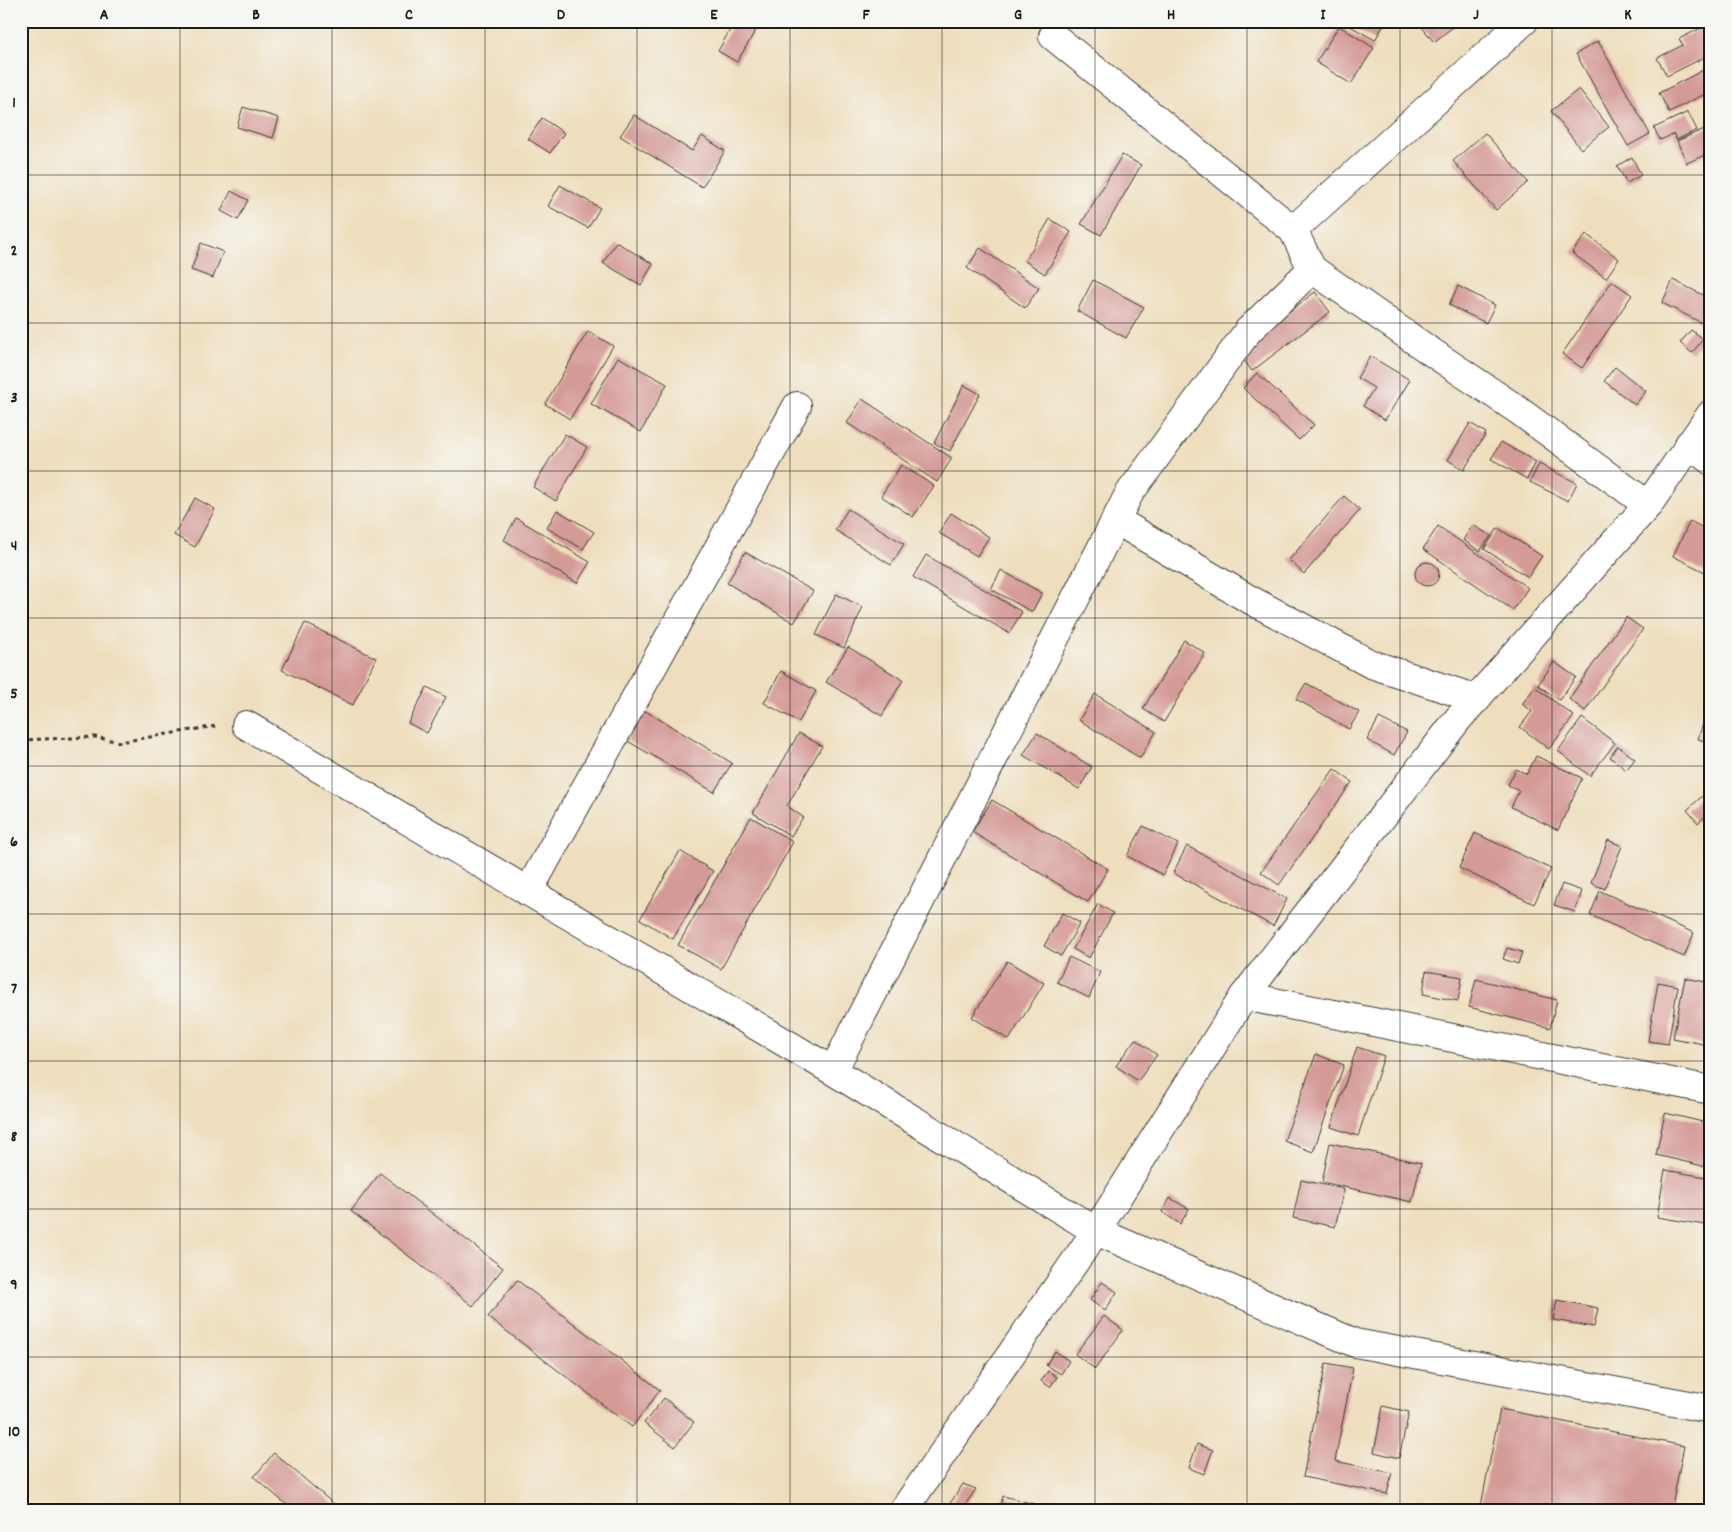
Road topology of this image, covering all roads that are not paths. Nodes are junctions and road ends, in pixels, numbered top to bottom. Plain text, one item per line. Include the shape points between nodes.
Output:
1 (1524, 21) edge
2 (1053, 36) dead end
3 (1294, 230) junction
4 (1312, 269) junction
5 (797, 406) dead end
6 (1711, 414) edge
7 (1689, 444) junction
8 (1711, 461) edge
9 (1648, 505) junction
10 (1116, 520) junction
11 (1477, 699) junction
12 (246, 725) road end
13 (528, 892) junction
14 (1244, 996) junction
15 (833, 1072) junction
16 (1711, 1090) edge
17 (1096, 1231) junction
18 (1711, 1409) edge
19 (903, 1511) edge

1 - 3 street
2 - 3 street
3 - 4 street
4 - 9 street via 1516,408
4 - 10 street via 1248,331 1129,494
5 - 13 street
6 - 7 street
7 - 8 street
7 - 9 street
9 - 11 street
10 - 11 street via 1247,598 1371,664
10 - 15 street
11 - 14 street via 1458,719
12 - 13 street
13 - 15 street
14 - 16 street
14 - 17 street
15 - 17 street
17 - 18 street via 1355,1343
17 - 19 street

